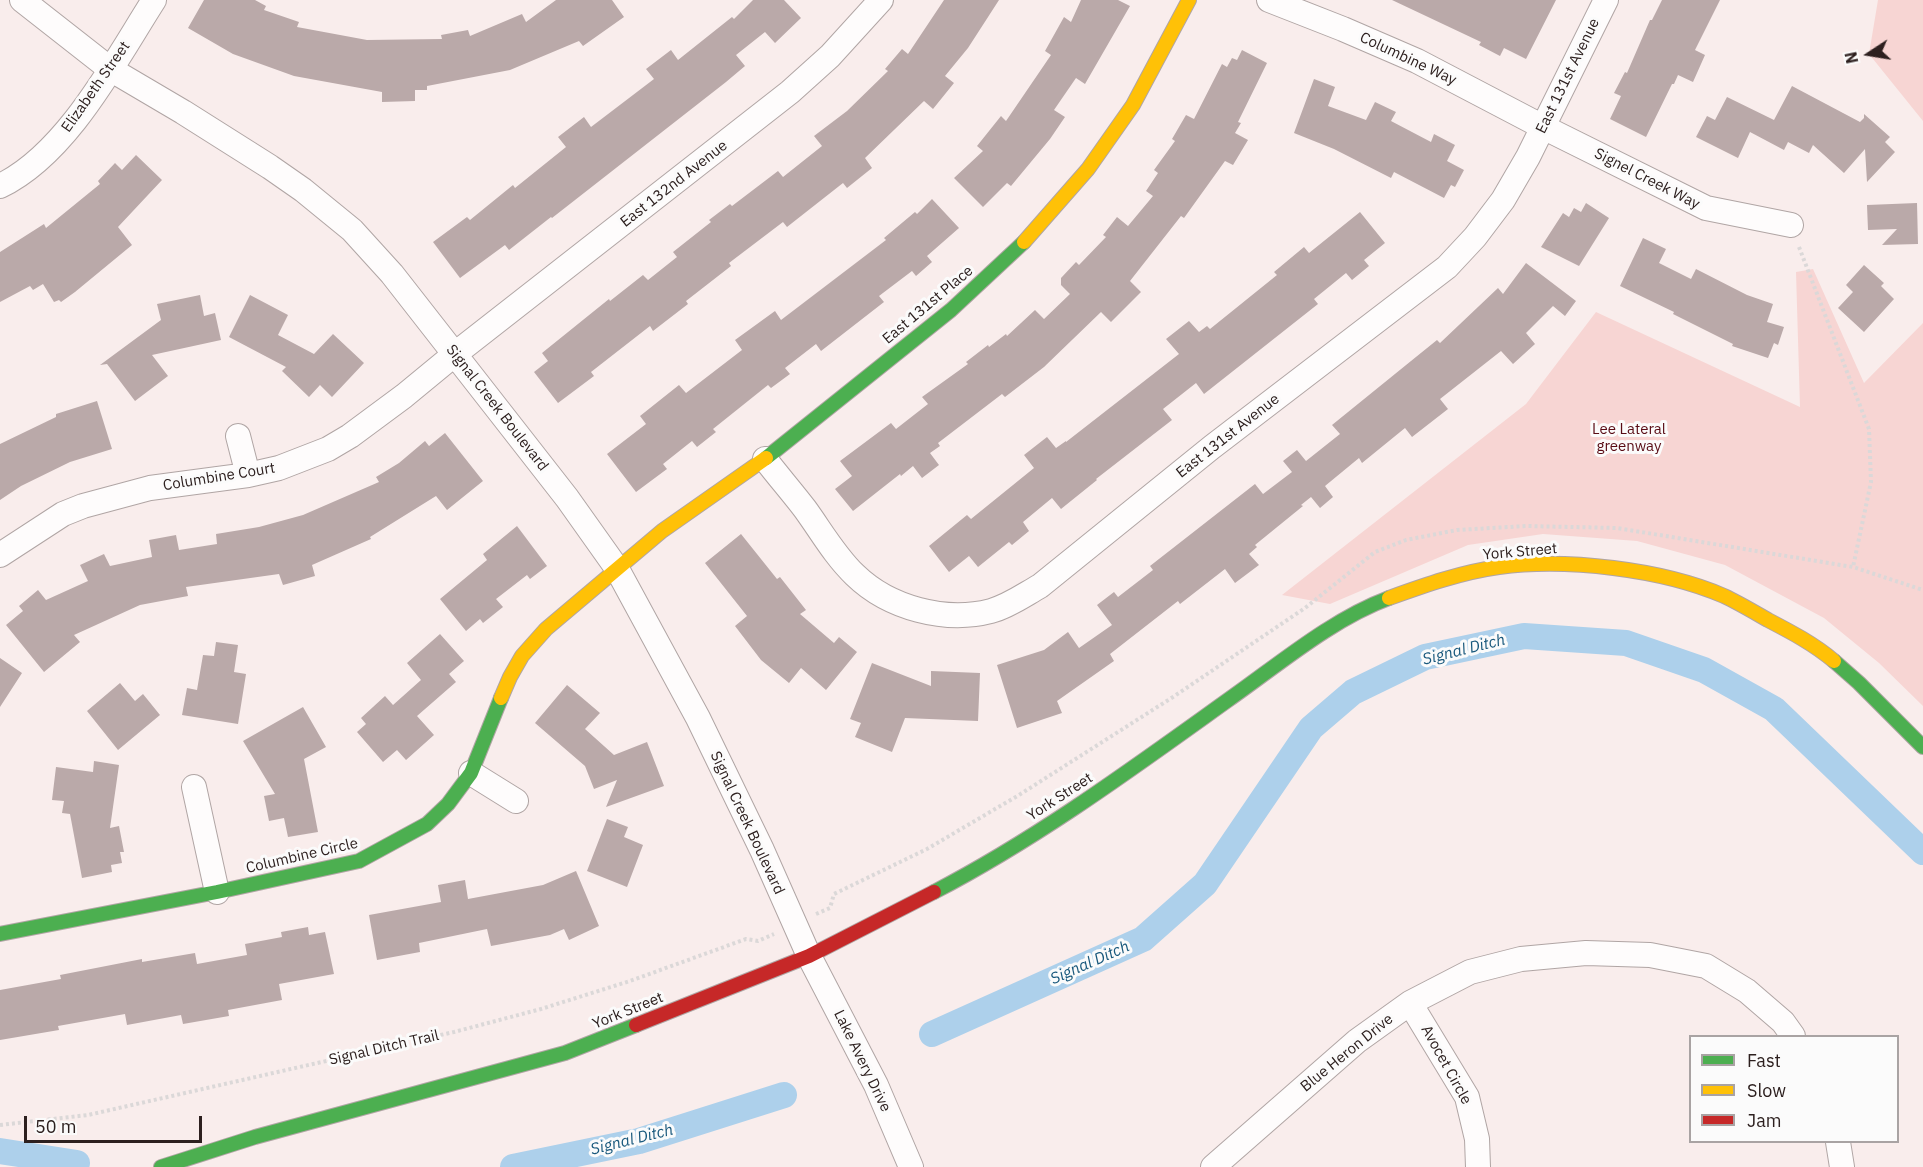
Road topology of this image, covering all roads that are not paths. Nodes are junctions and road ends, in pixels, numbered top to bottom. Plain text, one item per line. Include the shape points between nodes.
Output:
1 (22, 0) edge
2 (154, 0) edge
3 (881, 0) edge
4 (1189, 0) edge
5 (1269, 0) edge
6 (1606, 0) edge
7 (110, 69) junction
8 (1543, 127) junction
9 (0, 186) edge
10 (1791, 225) road end
11 (455, 354) junction
12 (238, 436) dead end
13 (765, 459) junction
14 (248, 475) junction
15 (0, 555) edge
16 (616, 567) junction
17 (1923, 747) edge
18 (471, 772) junction
19 (194, 787) dead end
20 (516, 801) dead end
21 (217, 892) junction
22 (0, 934) edge
23 (809, 956) junction
24 (1410, 1003) junction
25 (1793, 1035) edge
26 (1838, 1143) edge
27 (161, 1167) edge
28 (911, 1167) edge
29 (1214, 1167) edge
30 (1478, 1167) edge
31 (1842, 1167) edge

1 - 7 street, Signal Creek Boulevard
2 - 7 street, Elizabeth Street
3 - 11 street, East 132nd Avenue via 830,56 790,92
4 - 13 street, East 131st Place via 1133,105 1088,169 1031,234 951,310
5 - 8 street, Columbine Way via 1418,61
6 - 8 street, East 131st Avenue
7 - 9 street, Elizabeth Street via 63,135 41,158
7 - 11 street, Signal Creek Boulevard via 270,167 352,230
8 - 10 street, Signel Creek Way via 1706,208
8 - 13 street, East 131st Avenue via 1503,200 1446,267 1212,447 1040,586 1009,604 977,614 945,615 895,602 870,588 840,559
11 - 14 street, Columbine Court via 404,396 328,449
11 - 16 street, Signal Creek Boulevard
12 - 14 street
13 - 16 street, East 131st Place
14 - 15 street, Columbine Court via 150,488 82,506
16 - 18 street, Columbine Circle via 546,629 522,656
16 - 23 street, Signal Creek Boulevard via 698,718
17 - 23 street, York Street via 1824,653 1723,596 1663,577 1605,567 1499,567 1433,582 1372,604 1329,629 1104,789 978,869
18 - 20 street
18 - 21 street, Columbine Circle via 448,804 427,824 359,861
19 - 21 street
21 - 22 street, Columbine Circle
23 - 27 street, York Street via 566,1053 266,1134
23 - 28 street, Lake Avery Drive via 876,1085
24 - 25 street, Blue Heron Drive via 1470,972 1521,958 1586,953 1650,955 1706,966 1747,991
24 - 29 street, Blue Heron Drive via 1357,1041
24 - 30 street, Avocet Circle via 1467,1097 1477,1139
26 - 31 street

